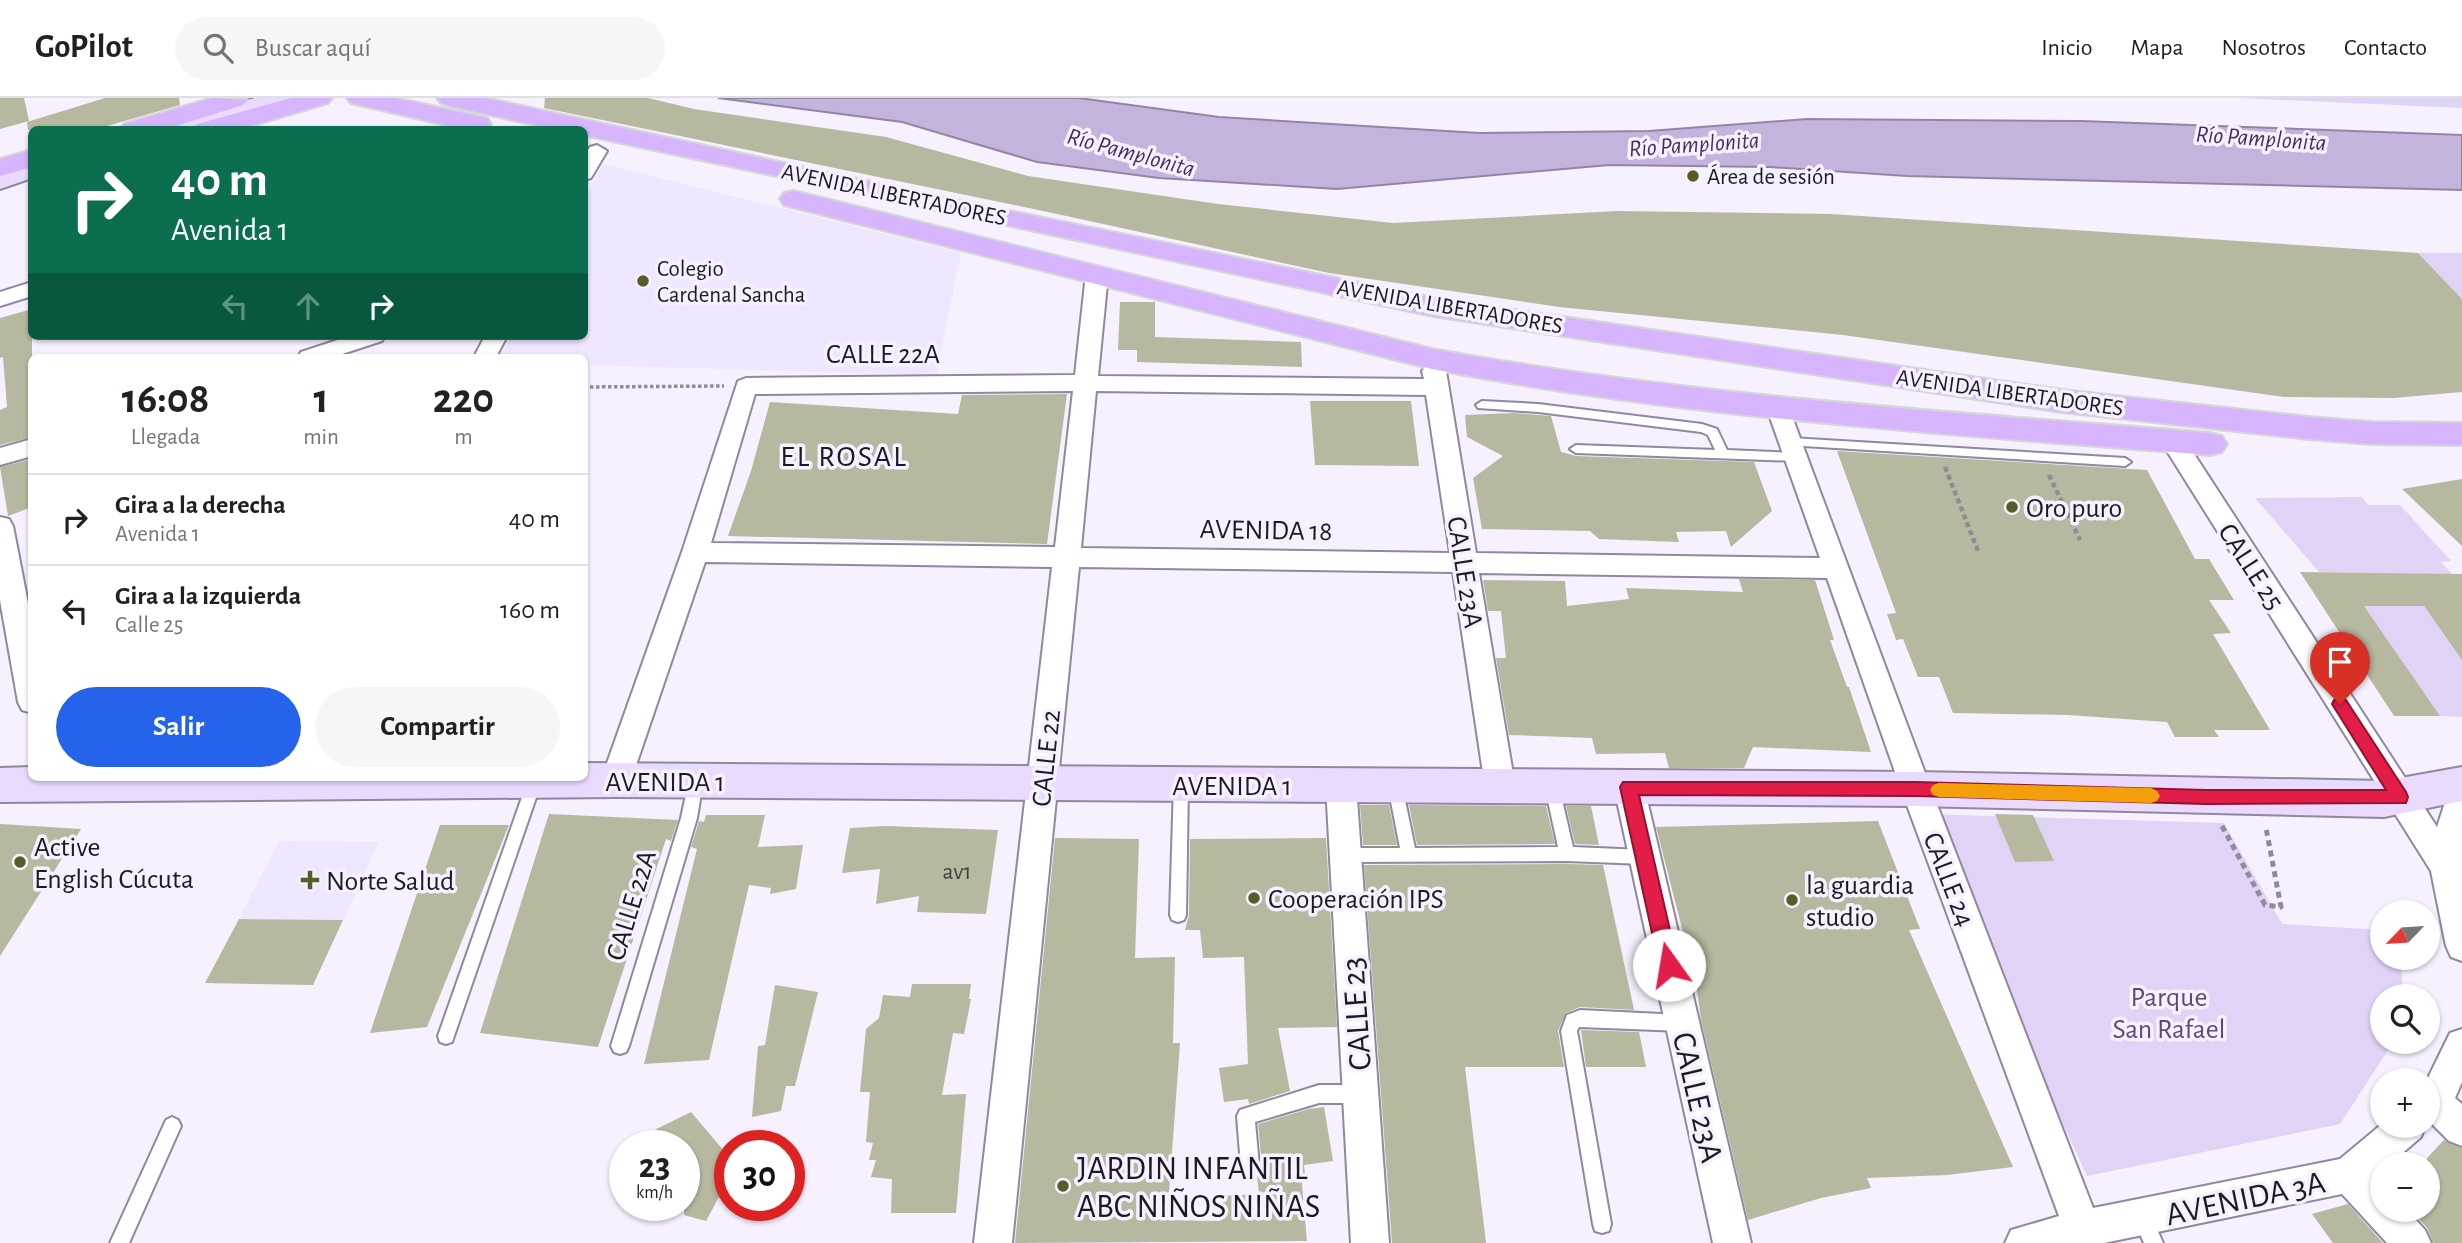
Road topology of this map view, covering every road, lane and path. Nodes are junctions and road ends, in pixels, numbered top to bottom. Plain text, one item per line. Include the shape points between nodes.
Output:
1 (243, 98) edge
2 (283, 98) edge
3 (319, 98) edge
4 (360, 98) edge
5 (450, 98) edge
6 (147, 126) edge
7 (185, 126) edge
8 (220, 126) edge
9 (485, 126) edge
10 (578, 126) edge
11 (588, 128) edge
12 (589, 158) edge
13 (28, 159) edge
14 (0, 167) edge
15 (28, 169) edge
16 (28, 170) edge
17 (0, 173) edge
18 (28, 179) edge
19 (0, 181) edge
20 (0, 187) edge
21 (1097, 274) junction
22 (28, 290) edge
23 (0, 299) edge
24 (1433, 307) junction
25 (1522, 320) junction
26 (362, 340) edge
27 (318, 354) edge
28 (1434, 373) junction
29 (1516, 376) junction
30 (1085, 383) junction
31 (746, 386) junction
32 (588, 387) edge
33 (1482, 405) dead end
34 (1779, 409) junction
35 (2462, 434) edge
36 (2172, 440) junction
37 (28, 448) edge
38 (1576, 449) dead end
39 (1793, 449) junction
40 (1938, 451) junction
41 (1722, 453) junction
42 (0, 457) edge
43 (2041, 457) junction
44 (2462, 459) edge
45 (2125, 462) dead end
46 (0, 526) edge
47 (2080, 540) dead end
48 (1978, 551) dead end
49 (695, 552) junction
50 (1067, 558) junction
51 (1464, 563) junction
52 (1836, 568) junction
53 (28, 680) edge
54 (616, 780) junction
55 (37, 781) edge
56 (270, 781) edge
57 (696, 781) junction
58 (1042, 783) junction
59 (1181, 784) junction
60 (2462, 784) edge
61 (0, 785) edge
62 (1341, 785) junction
63 (1395, 786) junction
64 (1500, 786) junction
65 (1552, 786) junction
66 (1629, 787) junction
67 (1916, 789) junction
68 (2462, 793) edge
69 (530, 796) junction
70 (2206, 797) junction
71 (2400, 797) junction
72 (2265, 827) dead end
73 (1409, 854) junction
74 (1567, 854) junction
75 (1345, 855) junction
76 (1644, 857) junction
77 (2446, 867) junction
78 (1178, 915) dead end
79 (2462, 946) edge
80 (1682, 1023) junction
81 (446, 1036) dead end
82 (2462, 1045) edge
83 (620, 1046) dead end
84 (2440, 1083) edge
85 (1360, 1094) junction
86 (2440, 1120) edge
87 (172, 1126) dead end
88 (2462, 1128) edge
89 (2393, 1138) edge
90 (1250, 1167) dead end
91 (2349, 1175) junction
92 (1602, 1224) dead end
93 (2082, 1228) junction
94 (2148, 1231) edge
95 (119, 1243) edge
96 (993, 1243) edge
97 (1370, 1243) edge
98 (1732, 1243) edge
99 (2025, 1243) edge
100 (2412, 1243) edge

1 - 6 main road
2 - 7 street
3 - 8 main road
4 - 9 main road
5 - 10 main road, AVENIDA LIBERTADORES
11 - 24 main road, AVENIDA LIBERTADORES
12 - 21 main road, AVENIDA LIBERTADORES
13 - 14 main road
15 - 17 street
16 - 19 street
18 - 20 main road
21 - 28 main road, AVENIDA LIBERTADORES
21 - 30 street, CALLE 22
22 - 23 street
24 - 25 main road, AVENIDA LIBERTADORES
24 - 28 main road via 1443,319 1446,333
25 - 29 main road via 1500,321 1481,337 1488,358
25 - 35 main road, AVENIDA LIBERTADORES via 2062,401 2308,428
26 - 27 street
28 - 29 main road, AVENIDA LIBERTADORES
28 - 30 street, CALLE 22A
28 - 51 street, CALLE 23A
29 - 34 main road, AVENIDA LIBERTADORES
30 - 31 street, CALLE 22A
30 - 50 street, CALLE 22
31 - 32 path
31 - 49 street
33 - 41 lane via 1702,428 1713,432
34 - 36 main road, AVENIDA LIBERTADORES
34 - 39 street, CALLE 24
36 - 44 main road, AVENIDA LIBERTADORES
36 - 71 street, CALLE 25
37 - 42 street
38 - 41 lane
39 - 40 lane
39 - 41 lane
39 - 52 street, CALLE 24
40 - 43 lane
40 - 48 path
43 - 45 lane
43 - 47 path
46 - 53 street
49 - 50 street, AVENIDA 18
49 - 54 street
50 - 51 street, AVENIDA 18
50 - 58 street, CALLE 22
51 - 52 street, AVENIDA 18
51 - 64 street, CALLE 23A
52 - 67 street, CALLE 24
54 - 57 street, AVENIDA 1
54 - 69 street, AVENIDA 1
55 - 61 street, AVENIDA 1
56 - 69 street, AVENIDA 1
57 - 58 street, AVENIDA 1
57 - 83 lane, CALLE 22A
58 - 59 street, AVENIDA 1
58 - 96 street, CALLE 22
59 - 62 street, AVENIDA 1
59 - 78 lane
60 - 71 street, AVENIDA 1
62 - 63 street, AVENIDA 1
62 - 75 street, CALLE 23
63 - 64 street, AVENIDA 1
63 - 73 lane
64 - 65 street, AVENIDA 1
65 - 66 street, AVENIDA 1
65 - 74 lane
66 - 67 street, AVENIDA 1
66 - 76 street, CALLE 23A
67 - 70 street, AVENIDA 1
67 - 93 street, CALLE 24
68 - 77 street
69 - 81 lane
70 - 71 street, AVENIDA 1
70 - 72 path via 2265,905 2281,907
71 - 77 street
73 - 74 lane
73 - 75 lane
74 - 76 lane
75 - 85 street, CALLE 23
76 - 80 street, CALLE 23A
77 - 79 street
80 - 92 lane via 1580,1018 1569,1031
80 - 98 street, CALLE 23A
82 - 84 street, AVENIDA 3A
85 - 90 lane via 1319,1094 1246,1116
85 - 97 street, CALLE 23
86 - 88 street
87 - 95 lane
89 - 91 street, AVENIDA 3A
91 - 94 street, AVENIDA 3A
91 - 100 street
93 - 94 street, AVENIDA 3A
93 - 99 street, AVENIDA 3A

